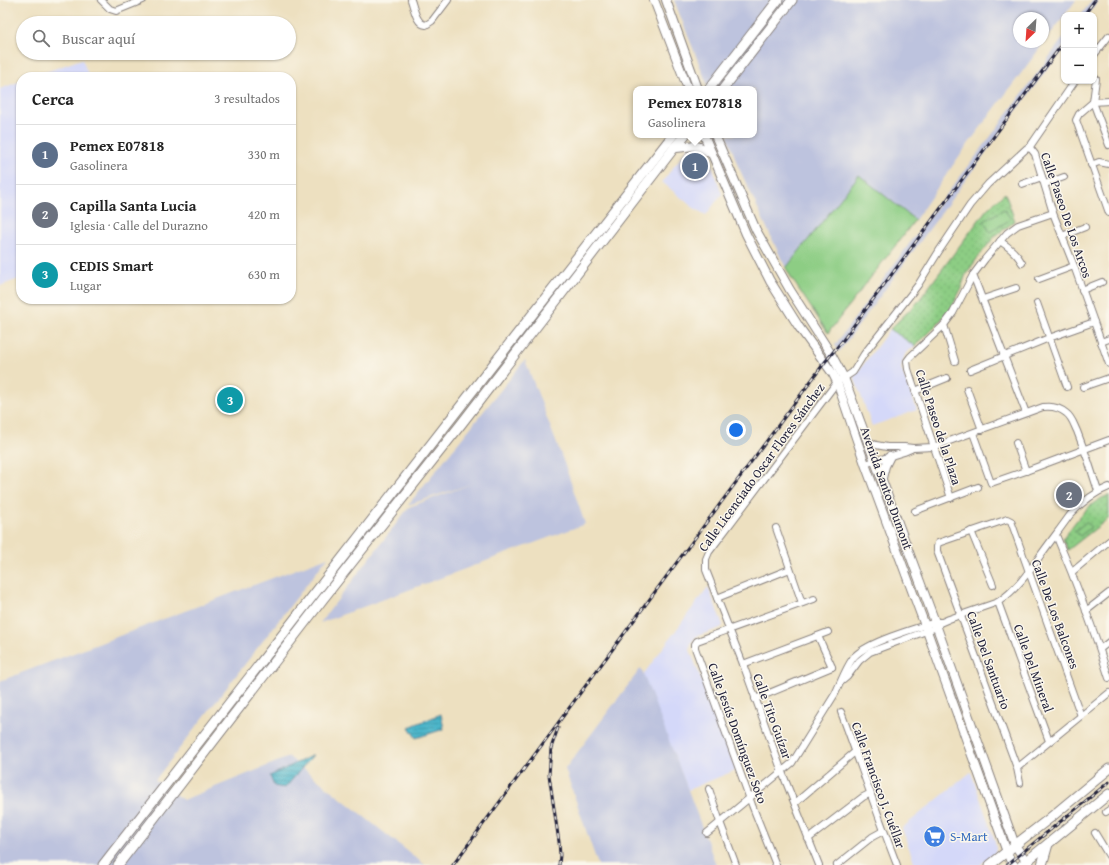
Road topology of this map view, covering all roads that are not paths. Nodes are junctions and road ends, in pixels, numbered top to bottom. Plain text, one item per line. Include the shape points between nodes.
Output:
1 (101, 0) edge
2 (143, 0) edge
3 (411, 0) edge
4 (448, 0) edge
5 (654, 0) edge
6 (666, 0) edge
7 (778, 0) edge
8 (792, 0) edge
9 (1109, 36) edge
10 (684, 49) junction
11 (674, 51) junction
12 (1097, 51) edge
13 (1073, 84) edge
14 (1096, 84) edge
15 (687, 86) edge
16 (697, 86) edge
17 (711, 86) edge
18 (725, 86) edge
19 (1094, 102) junction
20 (1109, 102) edge
21 (671, 138) edge
22 (682, 138) edge
23 (705, 138) edge
24 (717, 138) edge
25 (1109, 145) edge
26 (674, 148) junction
27 (1026, 149) junction
28 (711, 153) junction
29 (1109, 164) edge
30 (1091, 165) junction
31 (1042, 177) junction
32 (1064, 177) dead end
33 (1022, 184) dead end
34 (1044, 184) junction
35 (1107, 203) edge
36 (1109, 213) edge
37 (1053, 214) junction
38 (1085, 227) dead end
39 (1062, 236) junction
40 (1000, 241) junction
41 (1022, 263) dead end
42 (1074, 266) junction
43 (973, 275) junction
44 (1039, 279) dead end
45 (1102, 282) dead end
46 (1016, 288) dead end
47 (1082, 290) junction
48 (983, 299) junction
49 (1037, 303) dead end
50 (1094, 322) junction
51 (944, 325) junction
52 (1049, 338) junction
53 (1109, 339) edge
54 (1101, 342) junction
55 (1004, 356) junction
56 (955, 361) dead end
57 (1109, 364) edge
58 (970, 370) dead end
59 (844, 378) junction
60 (947, 378) dead end
61 (1109, 378) edge
62 (837, 382) junction
63 (1067, 387) dead end
64 (1083, 387) dead end
65 (967, 389) dead end
66 (915, 391) junction
67 (1026, 414) junction
68 (982, 430) junction
69 (973, 433) junction
70 (867, 440) junction
71 (1109, 440) edge
72 (1016, 443) dead end
73 (933, 447) junction
74 (913, 448) junction
75 (1084, 449) junction
76 (890, 456) junction
77 (875, 461) junction
78 (865, 464) junction
79 (1026, 471) junction
80 (881, 479) junction
81 (978, 487) dead end
82 (1109, 487) edge
83 (1098, 491) junction
84 (950, 498) junction
85 (915, 512) dead end
86 (776, 528) dead end
87 (972, 531) junction
88 (1056, 535) junction
89 (1109, 541) edge
90 (790, 569) junction
91 (1028, 572) junction
92 (1072, 572) junction
93 (707, 574) joint
94 (993, 585) dead end
95 (315, 593) junction
96 (1109, 593) edge
97 (323, 598) junction
98 (717, 598) junction
99 (814, 599) dead end
100 (998, 602) junction
101 (802, 603) junction
102 (1086, 611) junction
103 (962, 615) junction
104 (938, 624) junction
105 (926, 628) junction
106 (729, 629) junction
107 (828, 632) dead end
108 (818, 636) junction
109 (1109, 642) edge
110 (1100, 649) junction
111 (743, 664) junction
112 (832, 667) junction
113 (845, 676) junction
114 (1109, 678) edge
115 (1109, 693) edge
116 (755, 698) junction
117 (841, 712) dead end
118 (1081, 716) junction
119 (1049, 741) junction
120 (856, 751) junction
121 (1016, 768) junction
122 (1109, 769) edge
123 (782, 772) junction
124 (1020, 783) dead end
125 (709, 789) dead end
126 (871, 793) junction
127 (1109, 794) edge
128 (750, 798) junction
129 (794, 802) junction
130 (720, 822) junction
131 (883, 831) junction
132 (707, 833) dead end
133 (1095, 833) dead end
134 (808, 838) junction
135 (1048, 844) junction
136 (1015, 845) junction
137 (1007, 852) junction
138 (1109, 856) edge
139 (898, 864) edge
140 (1026, 864) edge
141 (103, 865) edge
142 (118, 865) edge
143 (736, 865) edge
144 (776, 865) edge
145 (819, 865) edge
146 (837, 865) edge
147 (990, 865) edge
148 (1014, 865) edge
149 (1042, 865) edge

1 - 2 street via 116,11
3 - 4 street via 423,25 432,22
5 - 11 main road
6 - 10 main road
7 - 17 main road
8 - 18 main road
9 - 12 street
10 - 11 main road
10 - 16 main road
11 - 15 main road
13 - 27 street, Calle Licenciado Oscar Flores Sánchez
14 - 19 street
19 - 20 street
19 - 25 street
19 - 30 street via 1079,114 1076,120
21 - 95 main road
22 - 26 main road
23 - 28 main road, Avenida Santos Dumont
24 - 59 main road, Avenida Santos Dumont via 756,230
26 - 28 main road via 694,145
26 - 97 main road
27 - 31 street, Calle Paseo De Los Arcos via 1033,150
27 - 59 street, Calle Licenciado Oscar Flores Sánchez via 988,184 970,205 918,284 853,372
28 - 62 main road, Avenida Santos Dumont via 746,234 770,281
29 - 30 street via 1099,162
30 - 35 street
31 - 33 street
31 - 34 street, Calle Paseo De Los Arcos
32 - 34 street
34 - 37 street, Calle Paseo De Los Arcos
35 - 36 street
37 - 39 street, Calle Paseo De Los Arcos
37 - 40 street, Calle Paseo de la Plaza via 1018,225
38 - 39 street
39 - 42 street, Calle Paseo De Los Arcos
40 - 41 street via 1016,253
40 - 43 street, Calle Paseo de la Plaza
42 - 44 street
42 - 47 street, Calle Paseo De Los Arcos
43 - 48 street
43 - 51 street, Calle Paseo de la Plaza via 954,313
45 - 47 street
46 - 48 street
47 - 50 street, Calle Paseo De Los Arcos
48 - 55 street
49 - 52 street
50 - 52 street
50 - 54 street, Calle Paseo De Los Arcos
51 - 56 street
51 - 66 street, Calle Paseo de la Plaza via 907,361
52 - 55 street
52 - 63 street
53 - 54 street
54 - 57 street, Calle Paseo De Los Arcos
55 - 58 street
55 - 67 street
59 - 62 street, Calle Licenciado Oscar Flores Sánchez
59 - 70 main road, Avenida Santos Dumont
60 - 66 street
61 - 64 street
62 - 78 main road, Avenida Santos Dumont
62 - 93 street, Calle Licenciado Oscar Flores Sánchez via 709,552 705,564
65 - 68 street
66 - 73 street, Calle Paseo de la Plaza
67 - 68 street
67 - 75 street via 1051,406 1062,410 1071,418
68 - 69 street
69 - 73 street
69 - 79 street via 991,483
70 - 74 street via 887,447
70 - 77 main road, Avenida Santos Dumont
71 - 75 street
72 - 79 street
73 - 74 street
73 - 84 street, Calle Paseo de la Plaza
74 - 76 street
75 - 79 street
75 - 83 street
76 - 77 street
76 - 80 main road
77 - 78 street
77 - 80 main road, Avenida Santos Dumont
78 - 105 main road, Avenida Santos Dumont
80 - 104 main road, Avenida Santos Dumont
81 - 84 street
82 - 83 street
83 - 88 street via 1078,506
84 - 85 street
86 - 90 street
87 - 91 street, Calle De Los Balcones via 1010,520
87 - 94 street
87 - 103 street, Calle Del Santuario via 937,545 937,551
88 - 91 street
88 - 92 street
89 - 92 street
90 - 98 street
90 - 101 street
91 - 100 street via 1012,591
91 - 118 street, Calle De Los Balcones
92 - 102 street
93 - 98 street, Calle Tito Guízar
95 - 97 main road
95 - 141 main road
96 - 102 street
97 - 142 main road
98 - 106 street, Calle Tito Guízar
99 - 101 street
100 - 103 street
100 - 119 street, Calle Del Mineral
101 - 106 street
102 - 110 street
103 - 104 street
103 - 121 street, Calle Del Santuario
104 - 105 street
104 - 136 main road, Avenida Santos Dumont
105 - 113 street via 867,647 854,657
105 - 137 main road, Avenida Santos Dumont
106 - 111 street, Calle Tito Guízar
106 - 128 street, Calle Jesús Domínguez Soto via 697,641 695,645
107 - 108 street
108 - 111 street
108 - 112 street
109 - 110 street
110 - 114 street
111 - 116 street, Calle Tito Guízar
112 - 113 street
112 - 116 street
113 - 123 street via 797,756
115 - 118 street
116 - 123 street, Calle Tito Guízar
117 - 120 street, Calle Francisco J. Cuéllar
118 - 119 street
119 - 121 street
120 - 126 street, Calle Francisco J. Cuéllar
120 - 129 street
121 - 124 street, Calle Del Santuario
122 - 136 main road
123 - 128 street
123 - 129 street, Calle Tito Guízar
125 - 130 street
126 - 131 street, Calle Francisco J. Cuéllar
126 - 134 street
127 - 135 main road
128 - 130 street
128 - 144 street, Calle Jesús Domínguez Soto
129 - 134 street, Calle Tito Guízar
130 - 132 street
130 - 143 street
131 - 139 street, Calle Francisco J. Cuéllar
131 - 146 street
133 - 138 street
134 - 145 street, Calle Tito Guízar
135 - 140 main road
135 - 149 main road
136 - 137 main road
136 - 140 main road, Avenida Santos Dumont
137 - 147 main road
137 - 148 main road, Avenida Santos Dumont

